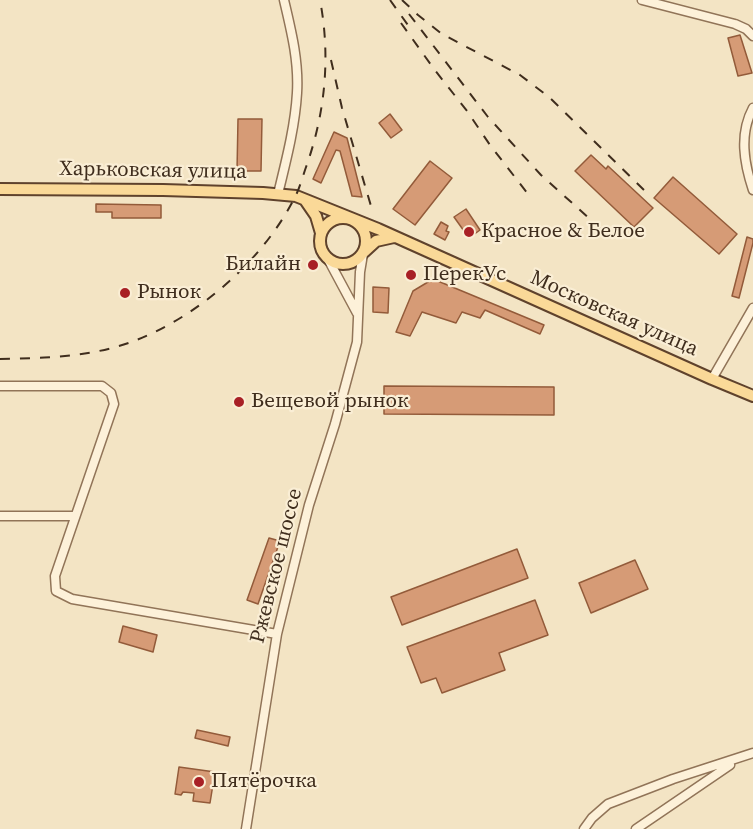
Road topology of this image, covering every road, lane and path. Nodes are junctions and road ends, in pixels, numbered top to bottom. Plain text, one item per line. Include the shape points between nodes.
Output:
1 (284, 0) edge
2 (642, 0) edge
3 (753, 36) edge
4 (753, 108) edge
5 (0, 189) edge
6 (753, 189) edge
7 (278, 194) junction
8 (305, 200) junction
9 (352, 219) junction
10 (321, 233) junction
11 (394, 237) junction
12 (363, 253) junction
13 (328, 259) junction
14 (753, 308) edge
15 (358, 316) junction
16 (712, 379) junction
17 (0, 386) edge
18 (753, 396) edge
19 (0, 516) edge
20 (75, 516) junction
21 (277, 634) junction
22 (753, 753) edge
23 (740, 758) junction
24 (246, 829) edge
25 (584, 829) edge
26 (636, 829) edge

1 - 7 street via 294,40 297,92 291,141
2 - 3 street via 735,24
4 - 6 street via 747,118 744,142 745,168
5 - 7 main road, Харьковская улица
7 - 8 main road, Харьковская улица
8 - 9 main road, Харьковская улица
8 - 10 main road
9 - 10 main road via 334,219
9 - 11 main road, Московская улица
9 - 12 main road via 366,235
10 - 13 main road via 321,247
11 - 12 main road via 376,241
11 - 16 main road, Московская улица
12 - 13 main road via 346,264
12 - 15 street, Ржевское шоссе
13 - 15 street
14 - 16 street
15 - 21 street, Ржевское шоссе via 357,342 309,505
16 - 18 main road, Московская улица
17 - 20 street via 102,386 111,393 114,404
19 - 20 street
20 - 21 street via 55,576 56,591 72,600
21 - 24 street, Ржевское шоссе
22 - 23 street
23 - 25 street via 608,804
23 - 26 street

